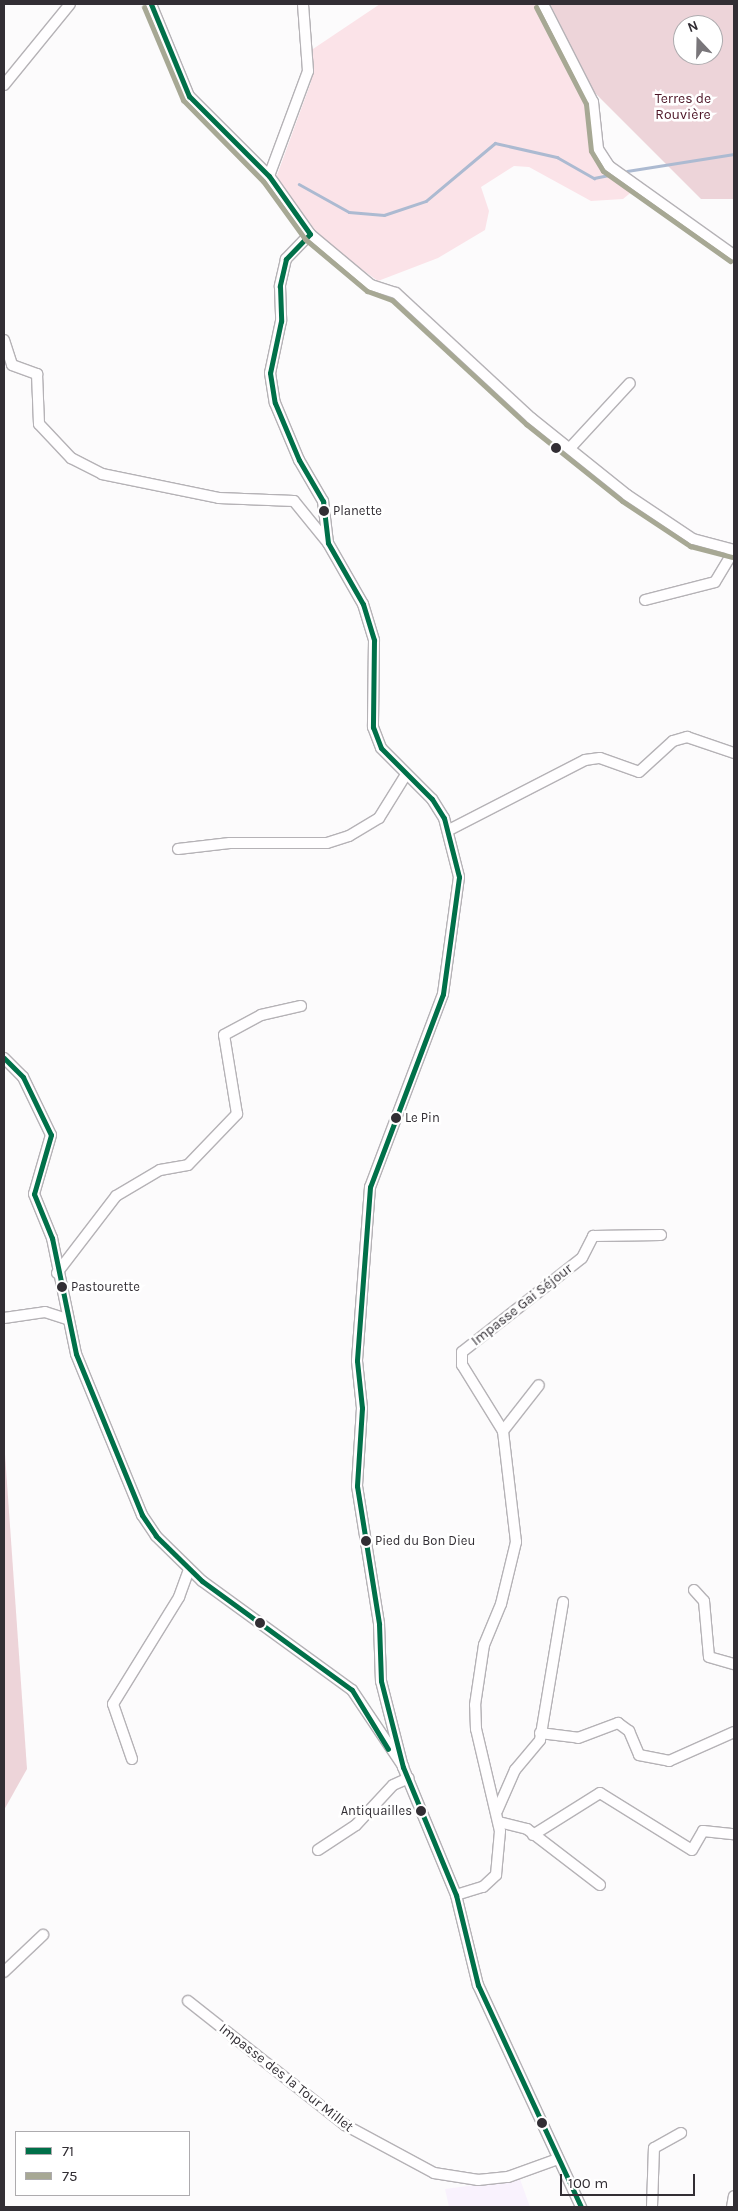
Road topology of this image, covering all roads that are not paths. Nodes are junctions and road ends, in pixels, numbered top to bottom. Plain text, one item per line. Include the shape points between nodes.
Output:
1 (70, 4) edge
2 (151, 4) edge
3 (302, 4) edge
4 (543, 4) edge
5 (4, 85) edge
6 (269, 176) junction
7 (310, 234) junction
8 (734, 255) edge
9 (4, 340) edge
10 (630, 383) dead end
11 (570, 448) junction
12 (328, 543) junction
13 (734, 550) edge
14 (645, 600) dead end
15 (734, 753) edge
16 (405, 776) junction
17 (449, 830) junction
18 (178, 849) dead end
19 (301, 1006) dead end
20 (4, 1058) edge
21 (661, 1235) dead end
22 (57, 1273) junction
23 (4, 1318) edge
24 (66, 1319) junction
25 (539, 1385) dead end
26 (503, 1431) junction
27 (189, 1570) junction
28 (694, 1590) dead end
29 (563, 1602) dead end
30 (734, 1664) edge
31 (734, 1732) edge
32 (540, 1733) junction
33 (132, 1759) dead end
34 (403, 1767) junction
35 (409, 1778) junction
36 (497, 1811) junction
37 (499, 1822) junction
38 (734, 1834) edge
39 (532, 1835) junction
40 (318, 1850) dead end
41 (600, 1886) dead end
42 (456, 1895) junction
43 (43, 1935) dead end
44 (4, 1972) edge
45 (188, 2001) dead end
46 (681, 2133) dead end
47 (558, 2159) junction
48 (734, 2196) edge
49 (581, 2207) edge
50 (652, 2207) edge
51 (732, 2207) edge

1 - 5 street
2 - 6 street via 189,96
3 - 6 street via 308,71
4 - 8 street via 593,102 598,149 609,166
6 - 7 street
7 - 11 street via 370,286 396,293 531,418
7 - 12 street via 286,259 280,286 281,322 270,373 275,403 299,460 323,501
9 - 12 street via 12,366 37,374 39,424 71,458 102,474 210,496 294,501
10 - 11 street
11 - 13 street via 627,496 692,539
12 - 16 street via 364,604 374,640 373,727 386,757
13 - 14 street via 715,582
15 - 17 street via 687,737 673,742 639,772 600,758 585,760
16 - 17 street via 432,799
16 - 18 street via 379,818 349,836 327,843 230,843
17 - 34 street via 459,899 448,971 370,1187 357,1362 362,1408 357,1486 379,1624 381,1682
19 - 22 street via 261,1015 224,1035 236,1114 188,1165 160,1170 116,1196
20 - 22 street via 23,1077 51,1135 34,1194 52,1238
21 - 26 street, Impasse Gai Séjour via 593,1236 582,1258 462,1352 462,1365
22 - 24 street
23 - 24 street via 45,1312
24 - 27 street via 142,1515
25 - 26 street
26 - 36 street, Impasse Gai Séjour via 516,1542 501,1604 484,1646 475,1705 476,1729
27 - 33 street via 179,1597 150,1637 113,1704
27 - 34 street via 352,1690
28 - 30 street via 704,1601 709,1657
29 - 32 street
31 - 32 street via 669,1760 639,1755 629,1731 618,1723 578,1738
32 - 36 street via 540,1740 515,1770
34 - 35 street
35 - 40 street via 393,1785 356,1825
35 - 42 street
36 - 37 street, Impasse Gai Séjour
37 - 39 street via 527,1829
37 - 42 street, Impasse Gai Séjour via 496,1875 483,1887
38 - 39 street via 703,1831 692,1850 600,1793
39 - 41 street
42 - 47 street via 478,1986
43 - 44 street
45 - 47 street, Impasse des la Tour Millet via 345,2125 427,2170 478,2180 508,2177
46 - 50 street via 654,2148
47 - 49 street
48 - 51 street

